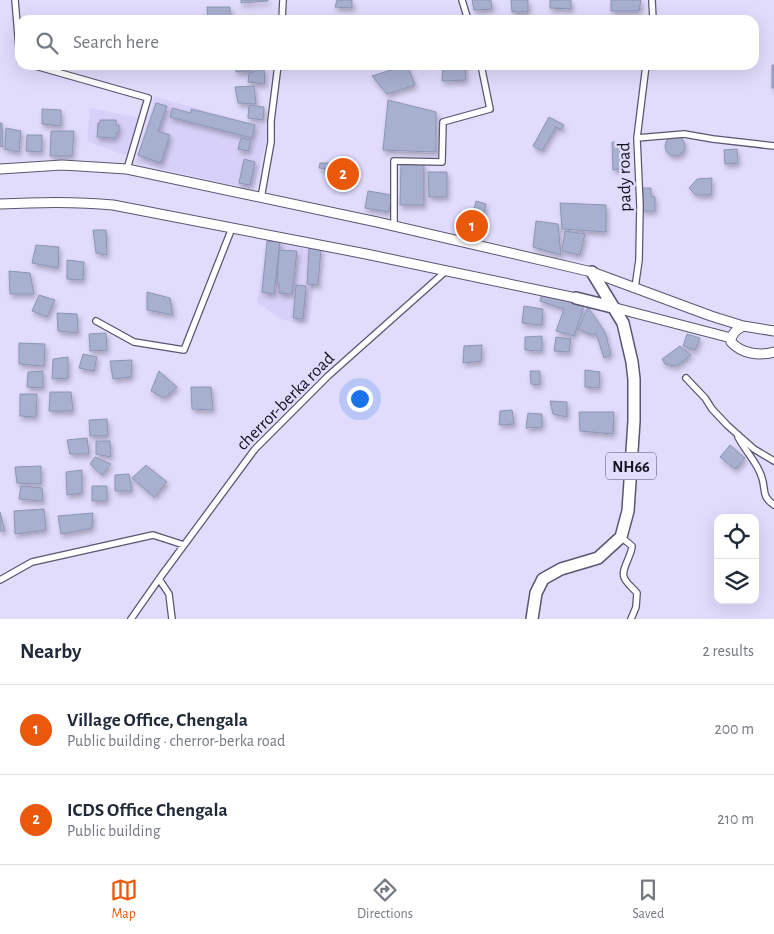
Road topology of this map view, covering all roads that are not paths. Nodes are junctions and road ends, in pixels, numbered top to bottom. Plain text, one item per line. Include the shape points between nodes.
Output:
1 (14, 0) edge
2 (283, 0) edge
3 (462, 0) edge
4 (652, 0) edge
5 (16, 15) edge
6 (282, 15) edge
7 (466, 15) edge
8 (653, 15) edge
9 (50, 70) edge
10 (277, 70) edge
11 (482, 70) edge
12 (645, 70) edge
13 (637, 138) junction
14 (774, 146) edge
15 (0, 169) edge
16 (126, 170) junction
17 (261, 198) junction
18 (0, 204) edge
19 (394, 226) junction
20 (232, 228) junction
21 (446, 271) junction
22 (592, 272) junction
23 (635, 288) junction
24 (576, 298) joint
25 (612, 307) junction
26 (96, 320) dead end
27 (743, 326) junction
28 (774, 331) edge
29 (731, 338) junction
30 (774, 352) edge
31 (686, 378) dead end
32 (736, 433) junction
33 (774, 461) edge
34 (774, 505) edge
35 (621, 537) junction
36 (184, 545) junction
37 (159, 579) junction
38 (0, 580) edge
39 (131, 619) edge
40 (172, 619) edge
41 (532, 619) edge
42 (631, 619) edge

1 - 5 street
2 - 6 street
3 - 7 street
4 - 8 street
9 - 16 street via 148,98
10 - 17 street via 271,142
11 - 19 street via 490,109 443,122 442,162 394,161
12 - 13 street, pady road
13 - 14 street via 684,134
13 - 23 street, pady road via 640,206
15 - 16 street via 62,165
16 - 17 street
17 - 19 street
18 - 20 street via 48,201 105,204
19 - 22 street
20 - 21 street
20 - 26 street via 184,350 134,342
21 - 24 street
21 - 36 street, cherror-berka road via 328,376 255,449
22 - 23 street
22 - 25 highway, NH66
23 - 27 street
24 - 25 highway
25 - 29 street
25 - 35 highway, NH66 via 623,323 634,380 628,511
27 - 28 street
27 - 29 street
29 - 30 street via 734,346 749,352
31 - 32 street
32 - 33 street
32 - 34 street via 762,478 767,500
35 - 41 highway via 598,558 561,569 543,579 536,593
35 - 42 street via 632,546 624,572 624,578 637,593
36 - 37 street, cherror-berka road
36 - 38 street via 154,535 32,562
37 - 39 street, cherror-berka road
37 - 40 street via 169,594

